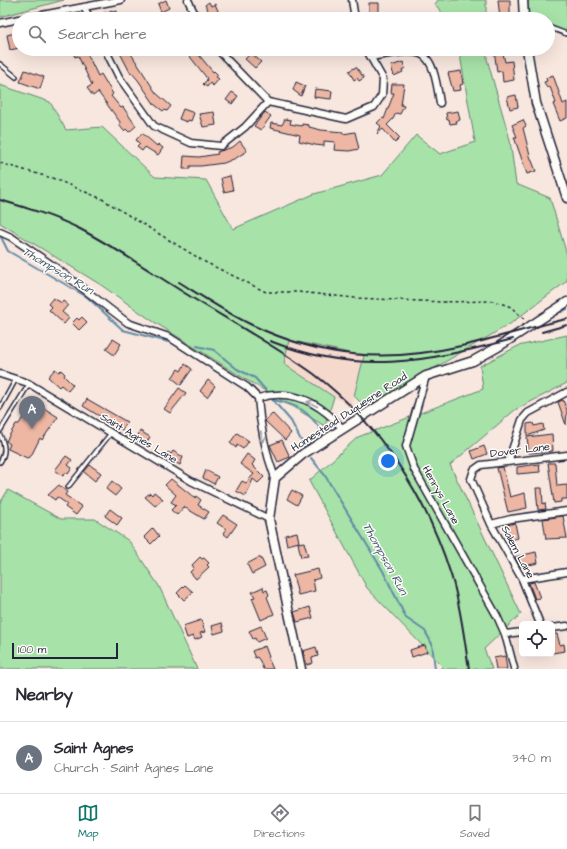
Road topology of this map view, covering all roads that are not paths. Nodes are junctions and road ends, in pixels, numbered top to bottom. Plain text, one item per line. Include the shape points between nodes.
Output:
1 (121, 0) edge
2 (188, 0) edge
3 (352, 0) edge
4 (523, 0) edge
5 (84, 7) junction
6 (57, 12) edge
7 (86, 12) edge
8 (194, 12) edge
9 (353, 12) edge
10 (524, 12) edge
11 (12, 21) edge
12 (0, 23) edge
13 (555, 30) edge
14 (567, 34) edge
15 (108, 56) edge
16 (223, 56) edge
17 (377, 56) edge
18 (423, 56) edge
19 (528, 56) edge
20 (371, 57) joint
21 (0, 64) edge
22 (16, 77) dead end
23 (268, 102) junction
24 (440, 103) dead end
25 (567, 198) edge
26 (0, 232) edge
27 (567, 302) edge
28 (0, 374) edge
29 (426, 376) junction
30 (16, 379) junction
31 (29, 384) junction
32 (567, 392) edge
33 (258, 398) junction
34 (0, 408) edge
35 (342, 428) junction
36 (0, 431) edge
37 (111, 433) junction
38 (0, 435) edge
39 (567, 455) edge
40 (0, 462) edge
41 (508, 462) junction
42 (275, 478) junction
43 (68, 486) dead end
44 (475, 490) joint
45 (567, 511) edge
46 (269, 518) junction
47 (491, 524) junction
48 (567, 572) edge
49 (522, 579) junction
50 (539, 621) edge
51 (567, 626) edge
52 (555, 628) edge
53 (519, 632) edge
54 (505, 634) junction
55 (514, 668) dead end
56 (301, 669) edge

1 - 5 street
2 - 8 street
3 - 9 street
4 - 10 street
5 - 6 street
5 - 7 street
11 - 12 street
13 - 14 lane
15 - 23 street via 119,77 154,126 191,143 221,146 245,127
16 - 23 street
17 - 20 street
18 - 24 street via 432,65
19 - 25 street via 536,103
20 - 23 street via 383,80 382,95 374,107 346,119
21 - 22 lane
26 - 33 street via 11,236 55,267 128,323 169,337 247,387
27 - 29 street, Homestead Duquesne Road via 473,361
28 - 30 street, Saint Agnes Lane
29 - 35 street, Homestead Duquesne Road
29 - 54 street, Henrys Lane via 406,446 414,469
30 - 31 street, Saint Agnes Lane
30 - 34 lane
31 - 36 lane
31 - 37 street, Saint Agnes Lane
32 - 41 street via 528,413 522,420
35 -> 33 street via 332,416 312,403 292,396 269,395
33 -> 42 street via 265,450
35 - 42 street, Homestead Duquesne Road via 303,454
37 - 43 lane
37 - 46 street, Saint Agnes Lane via 191,481
38 - 40 lane via 4,443 4,455
39 - 41 street, Dover Lane
41 - 44 street, Dover Lane via 481,465 474,470 471,479
42 - 46 street
44 - 47 street, Salem Lane
45 - 47 street via 511,518
46 - 56 street
47 - 49 street, Salem Lane
48 - 49 street
49 - 50 street, Salem Lane
51 - 52 street
53 - 54 street
54 - 55 street, Henrys Lane

